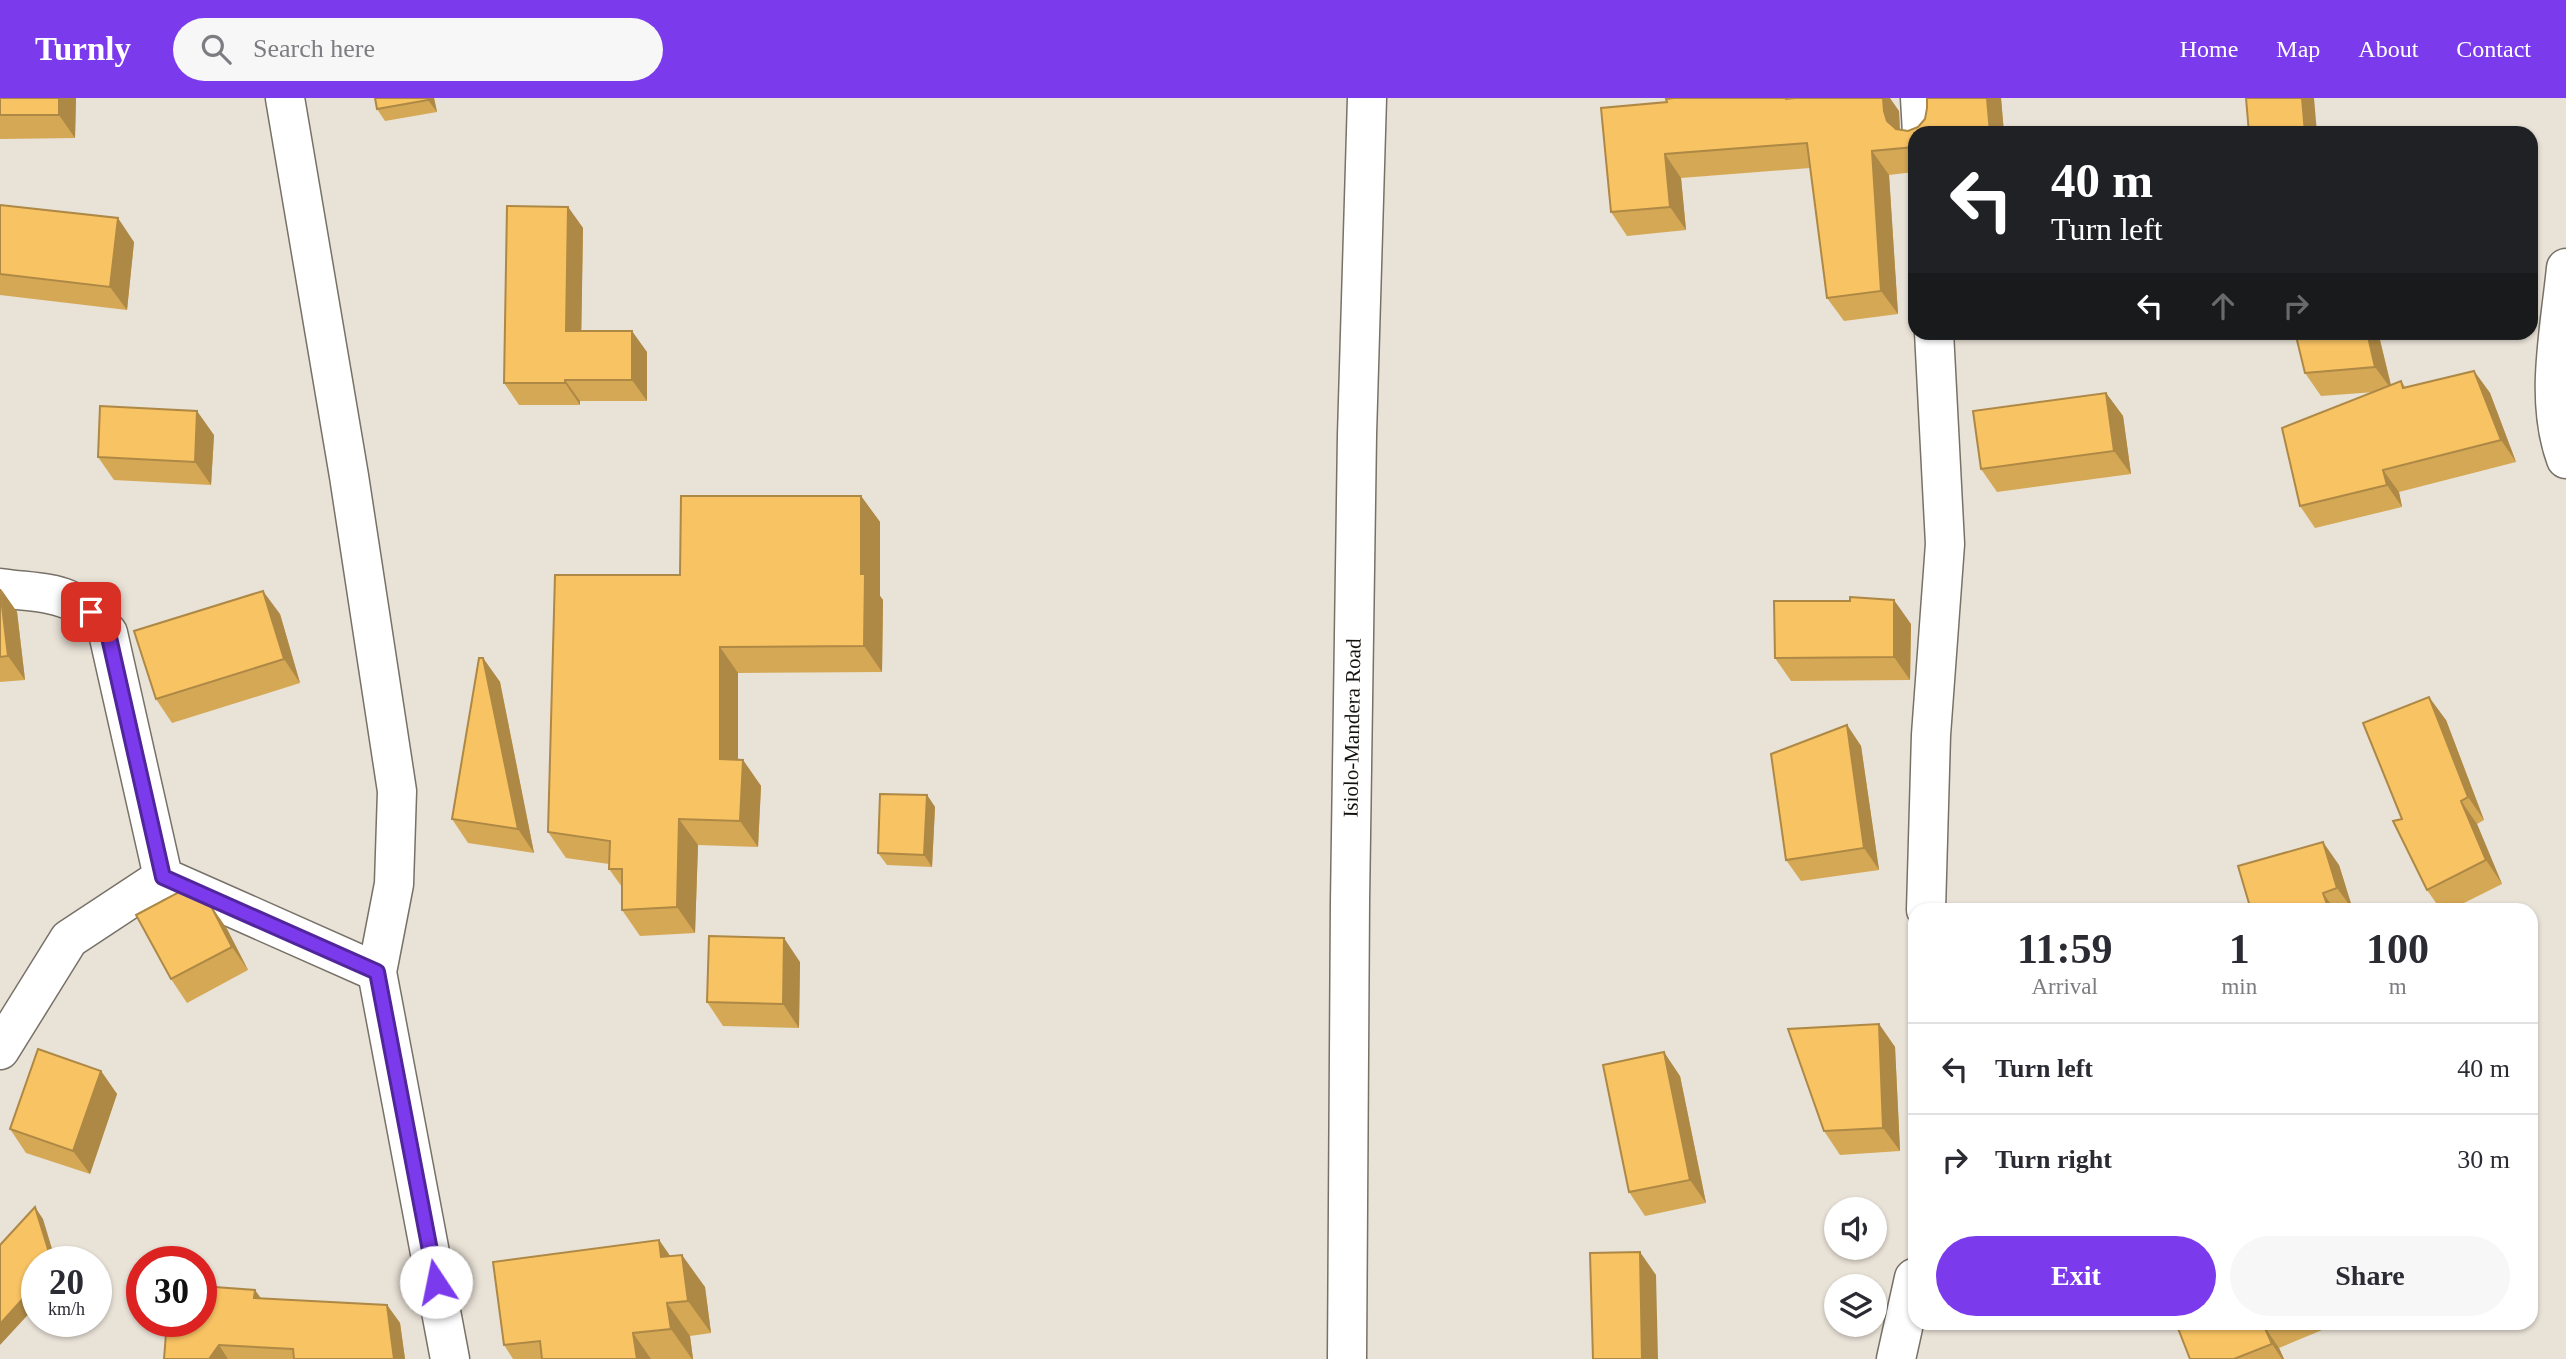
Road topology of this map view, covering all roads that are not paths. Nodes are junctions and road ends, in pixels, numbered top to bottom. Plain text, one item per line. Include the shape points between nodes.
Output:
1 (285, 98) edge
2 (1367, 98) edge
3 (1920, 98) edge
4 (1922, 126) edge
5 (2566, 268) edge
6 (1934, 340) edge
7 (2566, 459) edge
8 (0, 588) edge
9 (163, 877) junction
10 (1926, 903) edge
11 (377, 972) junction
12 (0, 1050) edge
13 (1908, 1305) edge
14 (450, 1359) edge
15 (1347, 1359) edge
16 (1896, 1359) edge

1 - 11 main road via 397,791 394,884
2 - 15 main road, Isiolo-Mandera Road via 1357,435
3 - 4 main road
5 - 7 main road via 2556,372 2557,436
6 - 10 main road via 1945,544 1931,735
8 - 9 main road via 68,597 91,612 108,633
9 - 11 main road
9 - 12 main road via 69,939
11 - 14 main road
13 - 16 main road

